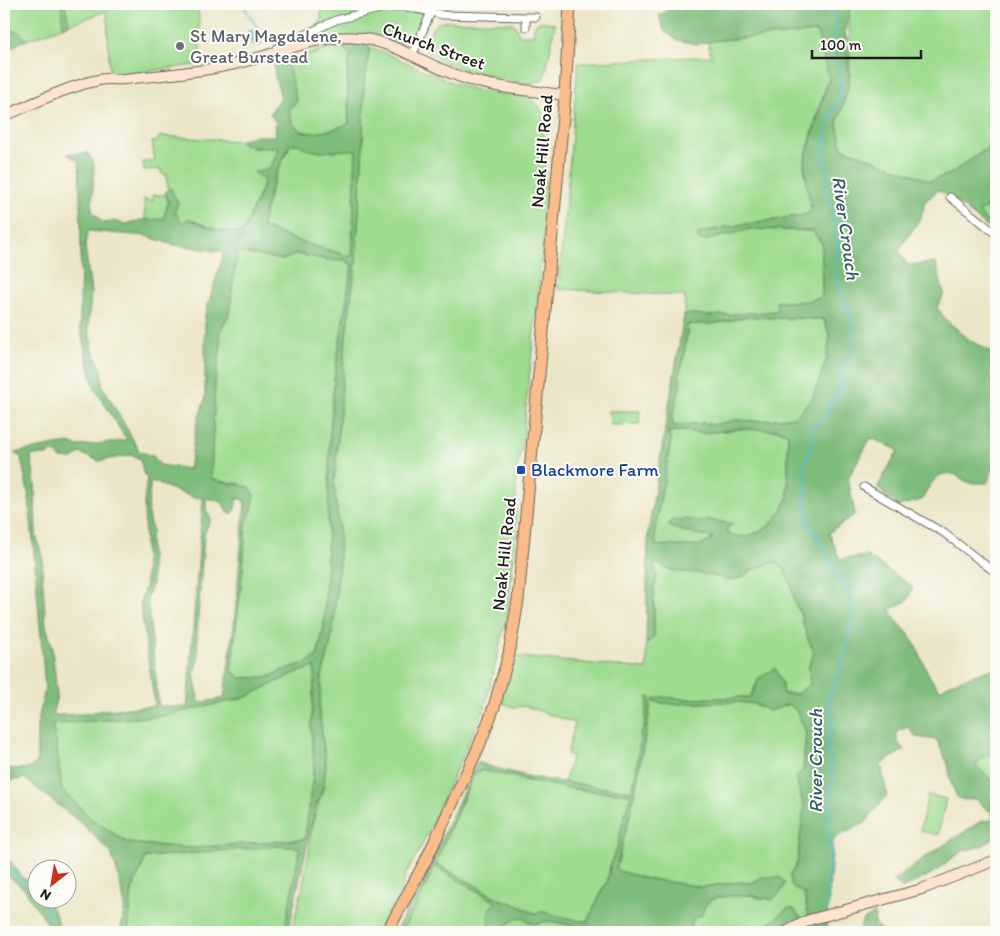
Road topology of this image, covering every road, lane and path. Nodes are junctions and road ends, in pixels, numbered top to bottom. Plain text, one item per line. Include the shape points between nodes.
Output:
1 (570, 4) edge
2 (431, 12) junction
3 (526, 17) junction
4 (536, 17) dead end
5 (526, 27) dead end
6 (265, 56) junction
7 (412, 56) junction
8 (564, 95) junction
9 (4, 116) edge
10 (950, 197) dead end
11 (996, 234) edge
12 (864, 487) dead end
13 (996, 573) edge
14 (996, 860) edge
15 (388, 932) edge
16 (786, 932) edge

1 - 8 main road, Noak Hill Road
2 - 3 street
2 - 6 street via 401,6 336,20
2 - 7 street
3 - 4 street
3 - 5 street
6 - 7 street, Church Street via 342,36 382,43
6 - 9 street, Church Street via 207,70 100,80
7 - 8 street, Church Street via 464,79
8 - 15 main road, Noak Hill Road via 518,590 509,654 495,705 478,746 426,860
10 - 11 street
12 - 13 street via 944,533
14 - 16 street via 922,889 809,920

